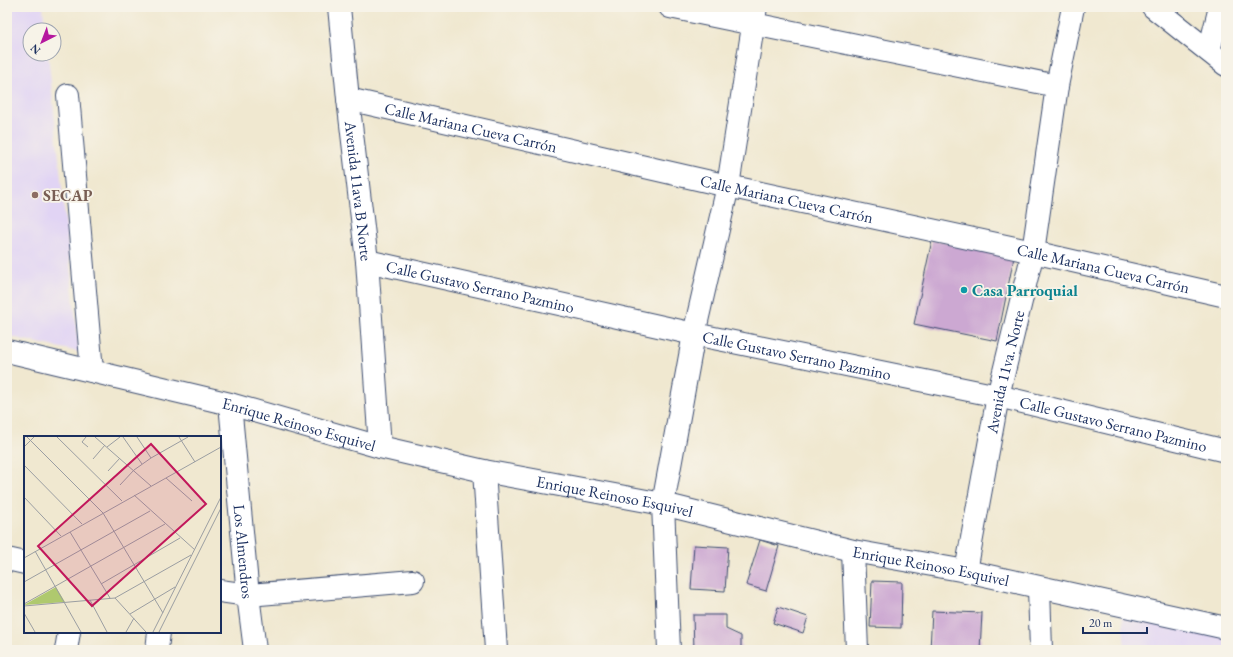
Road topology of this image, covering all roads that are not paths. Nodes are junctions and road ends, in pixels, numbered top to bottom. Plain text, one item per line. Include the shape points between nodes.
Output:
1 (339, 7) edge
2 (670, 7) edge
3 (1072, 7) edge
4 (1153, 7) edge
5 (1220, 7) edge
6 (755, 16) edge
7 (1209, 51) junction
8 (1226, 65) edge
9 (1057, 86) junction
10 (68, 96) dead end
11 (348, 99) junction
12 (728, 186) junction
13 (1033, 252) junction
14 (367, 261) junction
15 (1226, 296) edge
16 (694, 334) junction
17 (7, 351) edge
18 (92, 371) junction
19 (998, 396) junction
20 (230, 404) junction
21 (380, 447) junction
22 (1226, 451) edge
23 (484, 471) junction
24 (663, 504) junction
25 (853, 551) junction
26 (7, 559) edge
27 (24, 563) edge
28 (966, 571) junction
29 (413, 581) dead end
30 (1039, 588) junction
31 (221, 591) edge
32 (248, 595) junction
33 (1226, 628) edge
34 (69, 633) edge
35 (159, 633) edge
36 (66, 650) edge
37 (157, 650) edge
38 (255, 650) edge
39 (496, 650) edge
40 (669, 650) edge
41 (857, 650) edge
42 (1041, 650) edge

1 - 11 street, Avenida 11ava B Norte
2 - 6 street
3 - 9 street, Avenida 11va. Norte
4 - 7 street
5 - 7 street
6 - 9 street
6 - 12 street
7 - 8 street
9 - 13 street, Avenida 11va. Norte
10 - 18 street
11 - 12 street, Calle Mariana Cueva Carrón
11 - 14 street, Avenida 11ava B Norte
12 - 13 street, Calle Mariana Cueva Carrón
12 - 16 street
13 - 15 street, Calle Mariana Cueva Carrón
13 - 19 street, Avenida 11va. Norte
14 - 16 street, Calle Gustavo Serrano Pazmino
14 - 21 street, Avenida 11ava B Norte
16 - 19 street, Calle Gustavo Serrano Pazmino
16 - 24 street
17 - 18 street, Enrique Reinoso Esquivel
18 - 20 street, Enrique Reinoso Esquivel
19 - 22 street, Calle Gustavo Serrano Pazmino
19 - 28 street, Avenida 11va. Norte
20 - 21 street, Enrique Reinoso Esquivel
20 - 32 street, Los Almendros
21 - 23 street, Enrique Reinoso Esquivel
23 - 24 street, Enrique Reinoso Esquivel
23 - 39 street
24 - 25 street, Enrique Reinoso Esquivel
24 - 40 street
25 - 28 street, Enrique Reinoso Esquivel
25 - 41 street
26 - 27 street
28 - 30 street, Enrique Reinoso Esquivel
29 - 32 street
30 - 33 street, Enrique Reinoso Esquivel
30 - 42 street
31 - 32 street
32 - 38 street, Los Almendros
34 - 36 street
35 - 37 street

